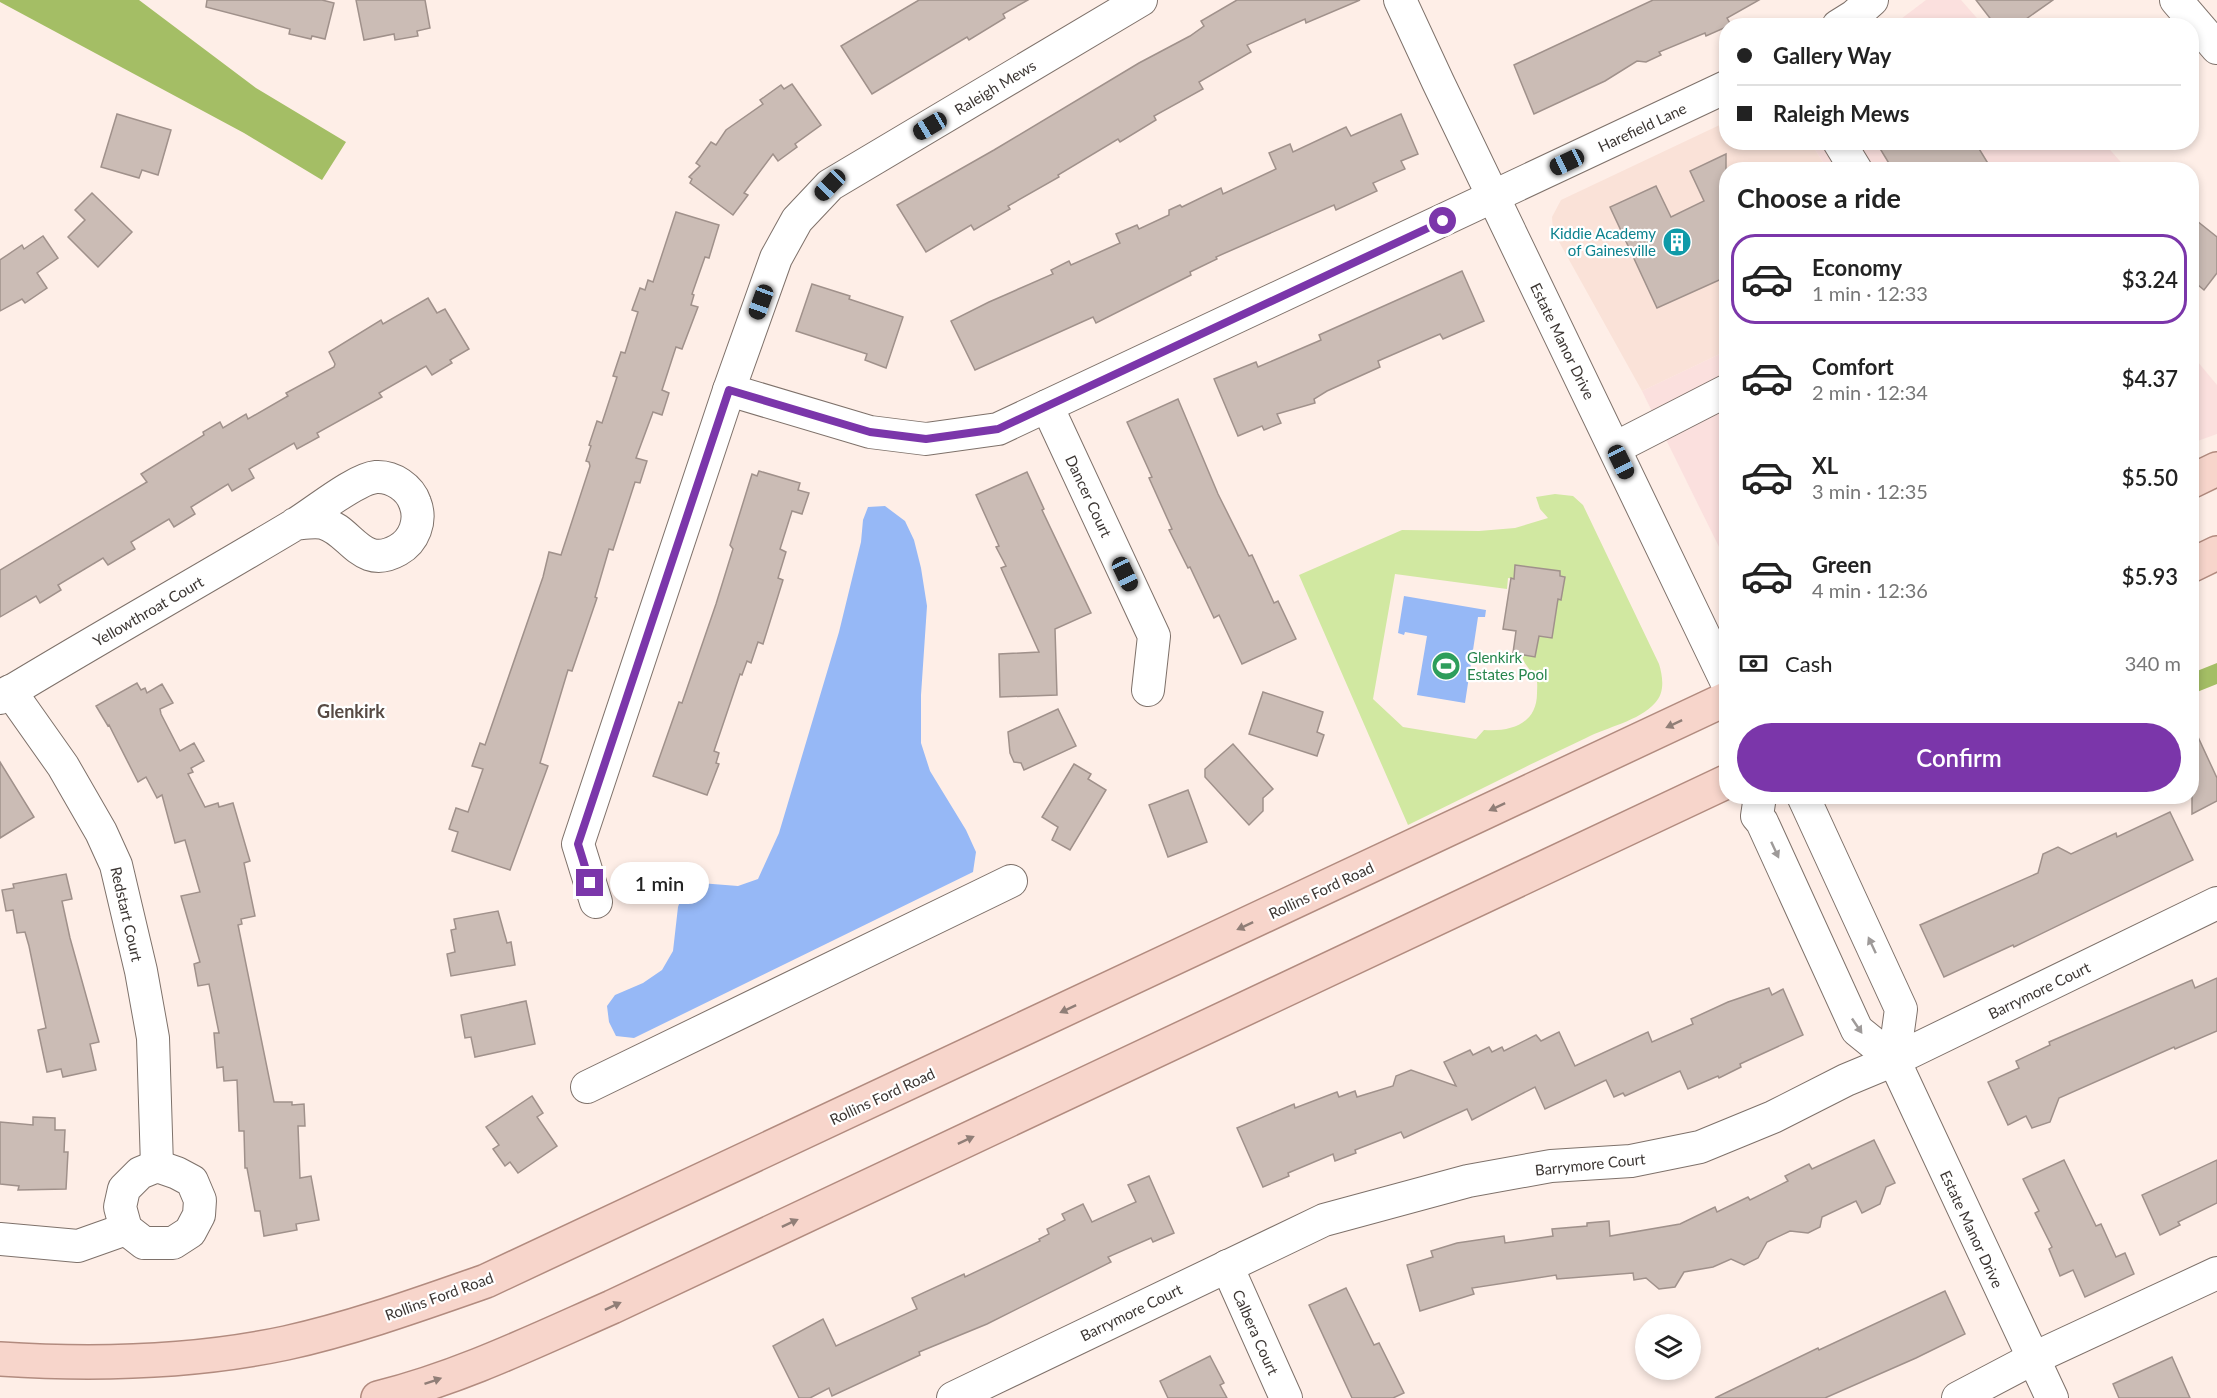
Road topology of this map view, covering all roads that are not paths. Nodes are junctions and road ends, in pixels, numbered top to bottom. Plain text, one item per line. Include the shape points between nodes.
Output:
1 (1141, 0) edge
2 (1400, 0) edge
3 (1872, 0) edge
4 (2176, 0) edge
5 (1851, 18) edge
6 (2191, 18) edge
7 (2199, 27) edge
8 (2217, 48) edge
9 (1719, 90) edge
10 (1493, 197) junction
11 (729, 390) junction
12 (1719, 395) edge
13 (1047, 406) junction
14 (1615, 448) junction
15 (2217, 469) edge
16 (2199, 478) edge
17 (296, 524) dead end
18 (2217, 553) edge
19 (2199, 562) edge
20 (1719, 666) edge
21 (1148, 690) dead end
22 (5, 694) edge
23 (1719, 702) edge
24 (1719, 785) edge
25 (1759, 804) edge
26 (1807, 804) edge
27 (1011, 881) dead end
28 (596, 902) dead end
29 (2217, 903) edge
30 (1894, 1060) junction
31 (587, 1086) dead end
32 (157, 1166) junction
33 (126, 1229) junction
34 (0, 1239) edge
35 (1227, 1266) junction
36 (2217, 1273) edge
37 (0, 1359) edge
38 (2032, 1359) junction
39 (378, 1398) edge
40 (953, 1398) edge
41 (1286, 1398) edge
42 (1958, 1398) edge
43 (2052, 1398) edge

1 - 11 street, Raleigh Mews via 830,185 797,220 776,258
2 - 10 street, Estate Manor Drive
3 - 5 street
4 - 6 street
7 - 8 street
9 - 10 street, Harefield Lane
10 - 13 street, Harefield Lane
10 - 14 street, Estate Manor Drive
11 - 13 street, Harefield Lane via 870,432 926,439 998,429
11 - 28 street, Raleigh Mews via 578,844
12 - 14 street
13 - 21 street, Dancer Court via 1154,636
14 - 20 street, Estate Manor Drive
15 - 16 main road
17 - 22 street, Yellowthroat Court
18 - 19 main road
22 - 32 street, Redstart Court via 63,766 116,866 153,1038
23 -> 37 main road, Rollins Ford Road via 486,1281 345,1328 221,1354 110,1362
39 -> 24 main road via 493,1360 601,1312
25 -> 30 street, Estate Manor Drive via 1757,816 1857,1030
30 -> 26 street via 1901,1009
27 - 31 street
29 - 30 street, Barrymore Court
30 - 35 street, Barrymore Court via 1700,1147 1631,1161 1551,1166 1468,1181 1324,1220
30 - 38 street, Estate Manor Drive
32 - 33 street via 140,1173 124,1189 120,1207
32 - 33 street via 192,1181 200,1200 199,1215 190,1232 173,1243 144,1244
33 - 34 street via 78,1246
35 - 40 street, Barrymore Court
35 - 41 street, Calbera Court
36 - 38 street
38 - 42 street
38 - 43 street, Estate Manor Drive

